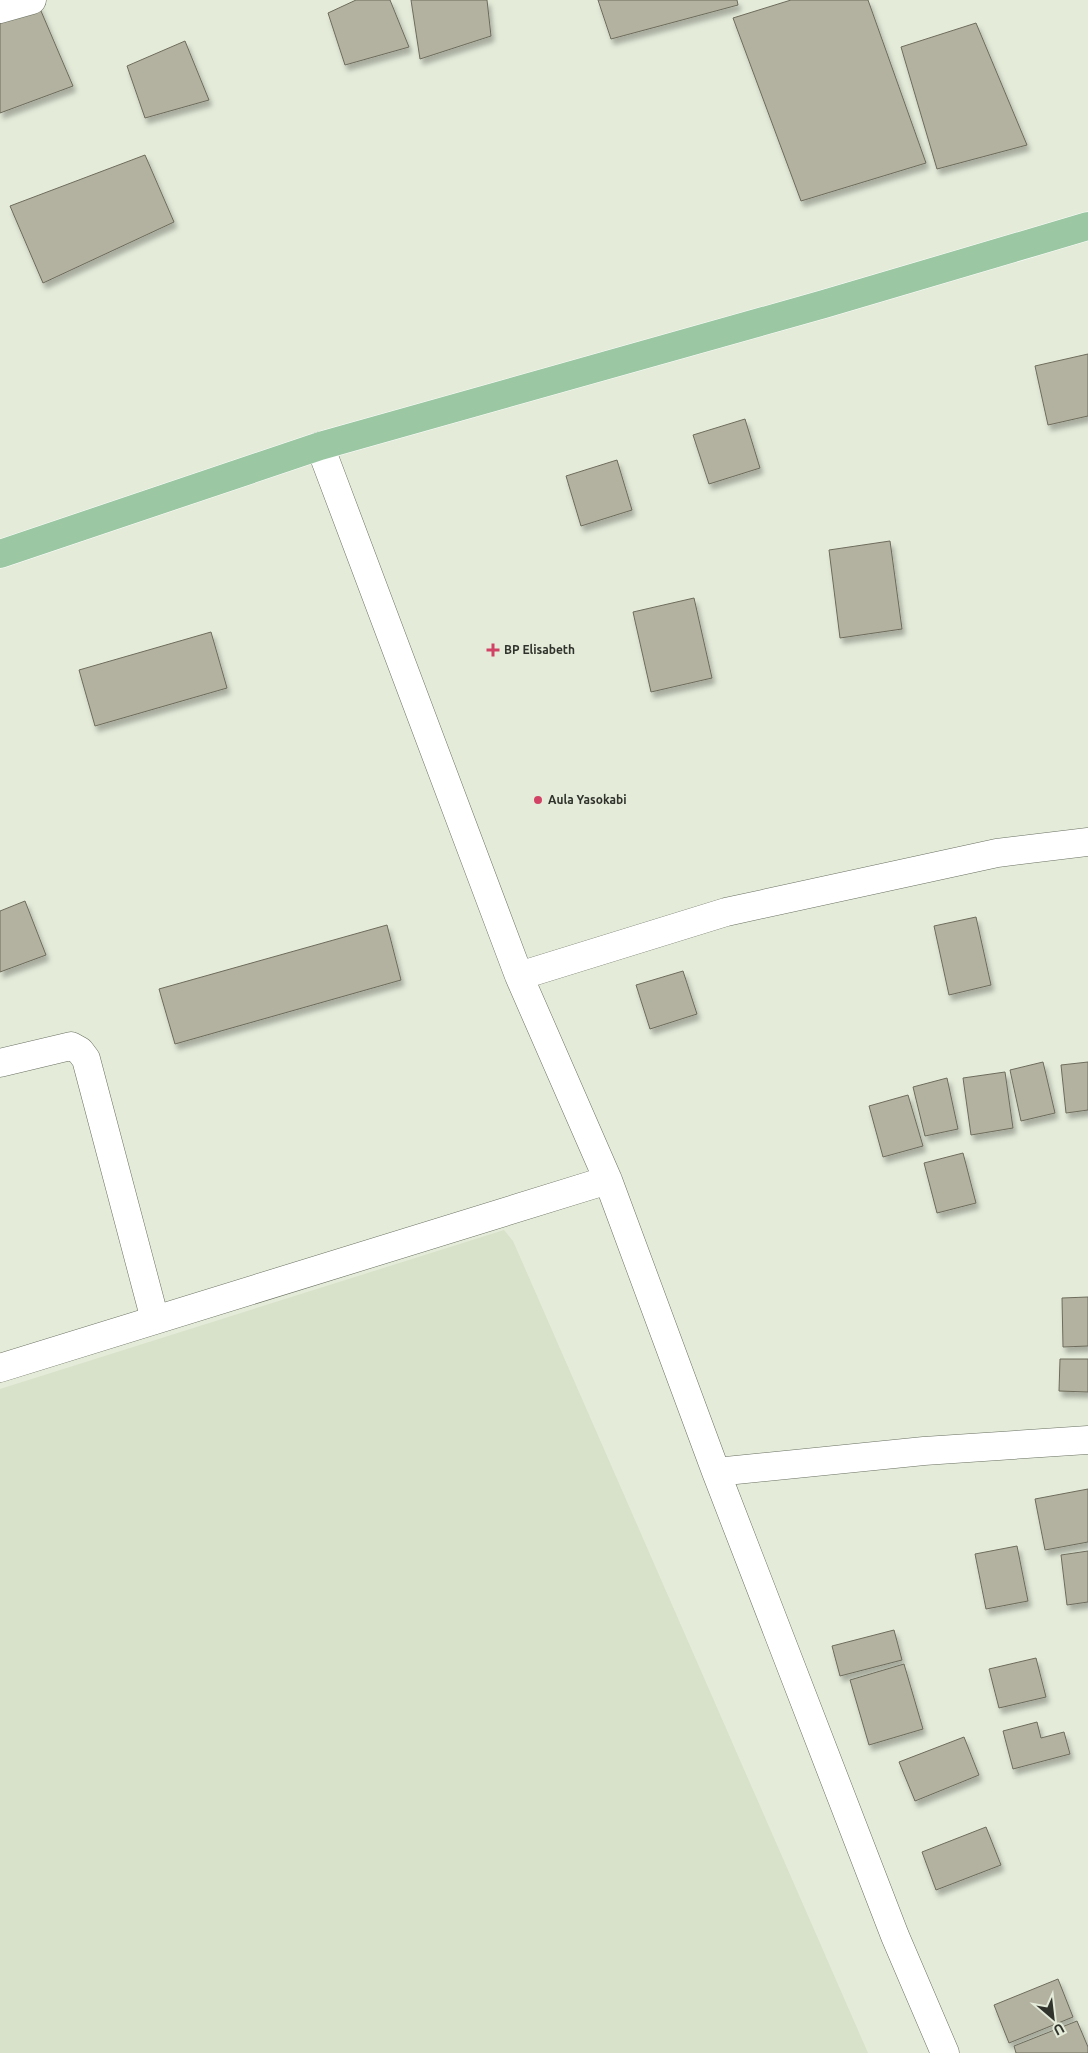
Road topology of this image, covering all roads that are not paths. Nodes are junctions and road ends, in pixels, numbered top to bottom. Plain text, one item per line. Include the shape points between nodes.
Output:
1 (32, 0) edge
2 (0, 9) edge
3 (1088, 226) edge
4 (320, 446) junction
5 (0, 554) edge
6 (1088, 842) edge
7 (519, 976) junction
8 (0, 1062) edge
9 (608, 1180) junction
10 (155, 1320) junction
11 (0, 1368) edge
12 (1088, 1440) edge
13 (716, 1472) junction
14 (945, 2053) edge

1 - 2 street
3 - 4 main road
4 - 5 main road
4 - 7 street
6 - 7 street via 997,853 726,912
7 - 9 street
8 - 10 street via 71,1046 86,1059
9 - 10 street
9 - 13 street
10 - 11 street
12 - 13 street via 924,1451
13 - 14 street via 895,1936

